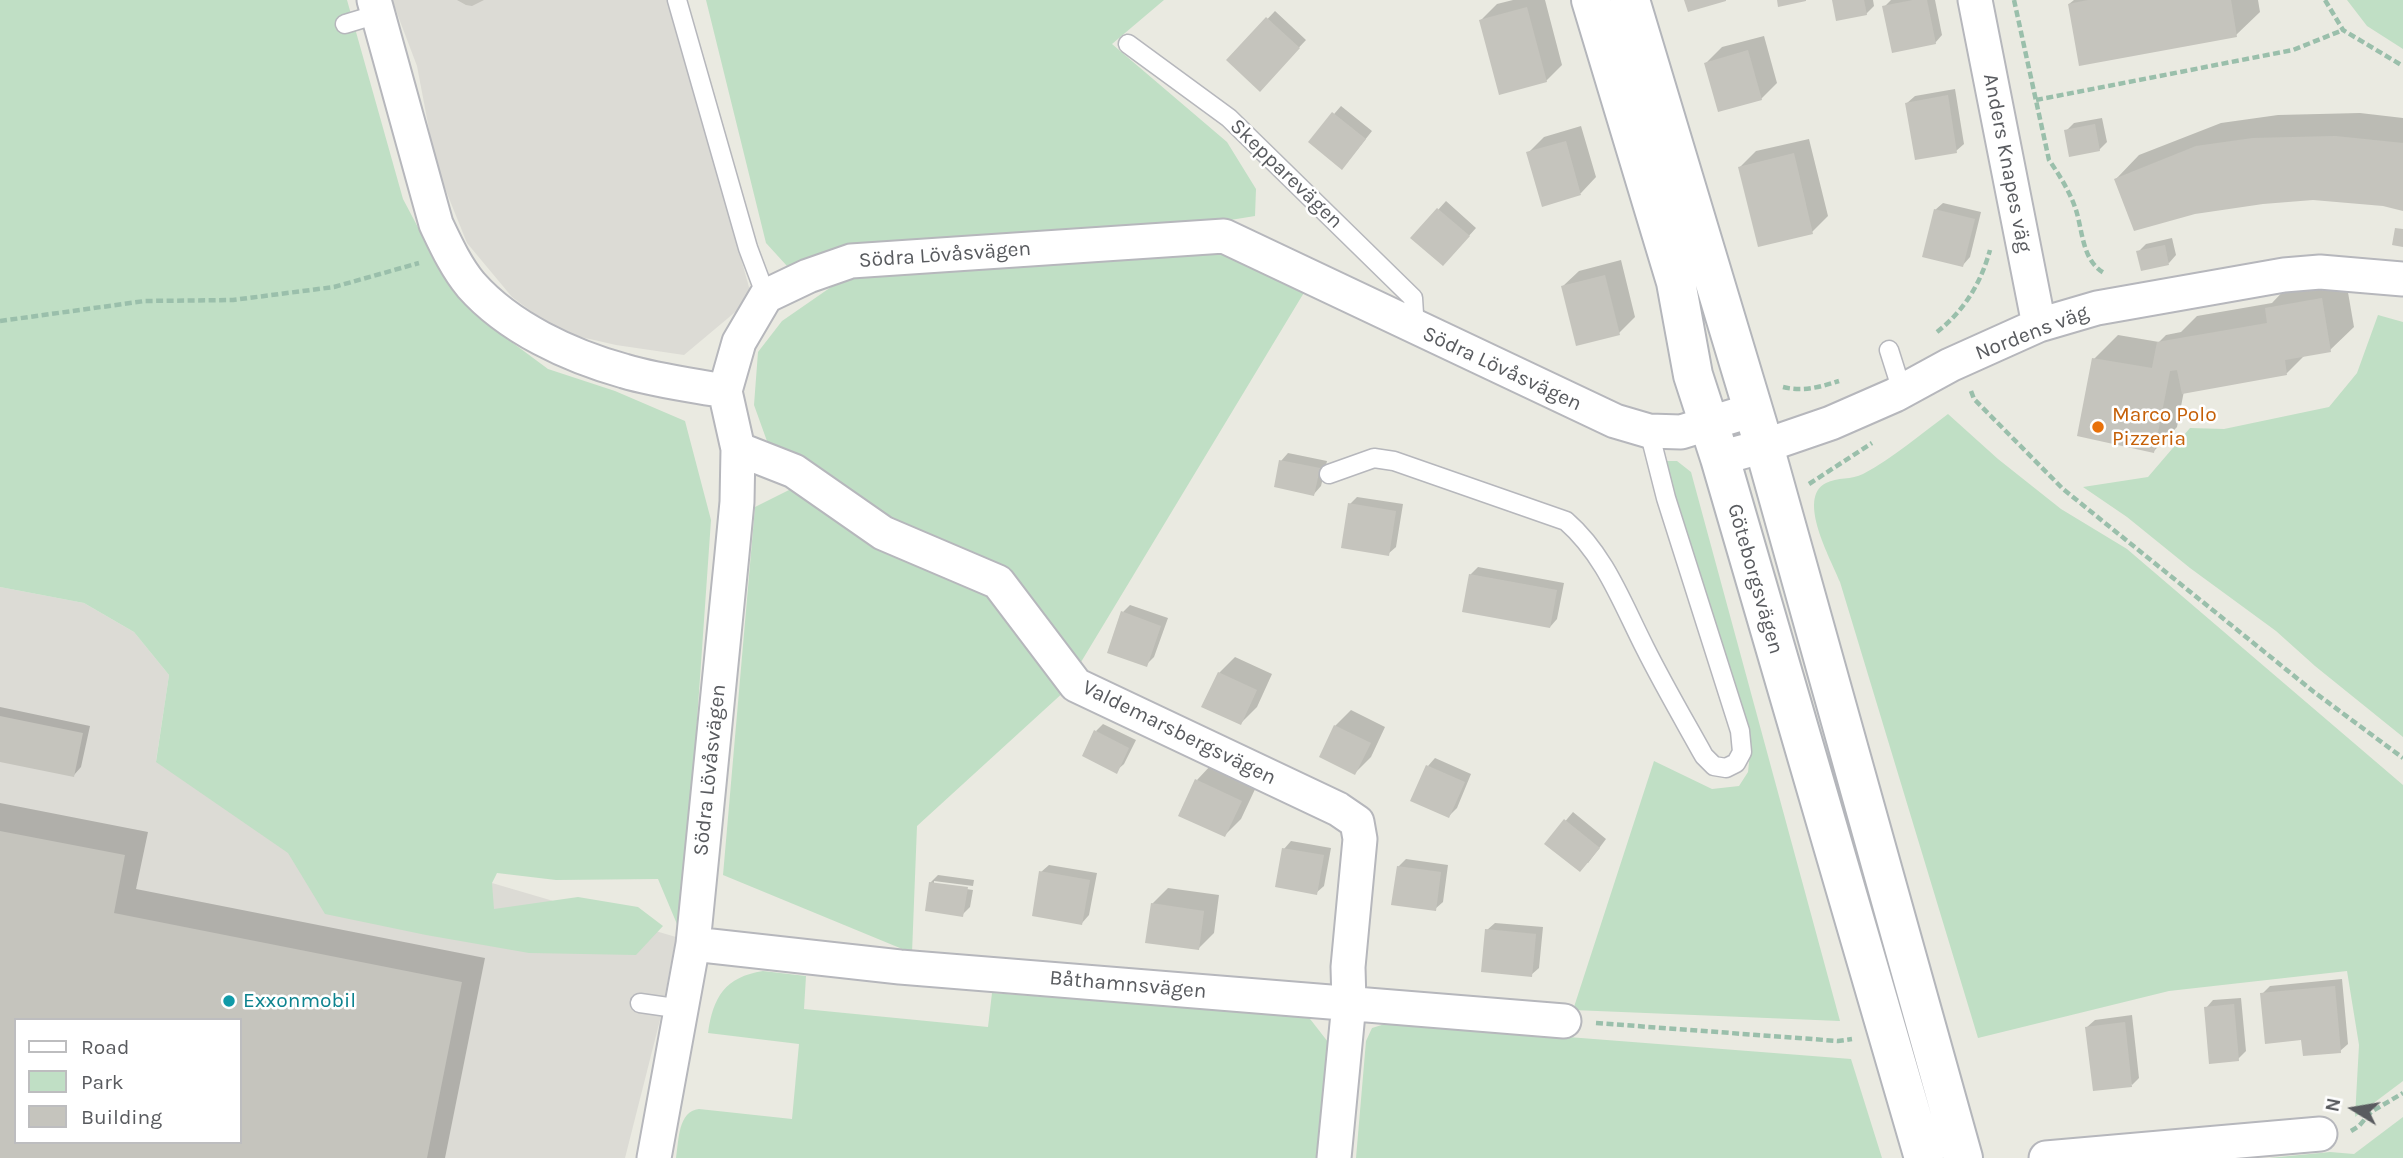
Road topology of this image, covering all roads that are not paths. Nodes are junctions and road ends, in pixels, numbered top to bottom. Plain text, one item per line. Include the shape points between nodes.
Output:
1 (677, 0) edge
2 (1591, 0) edge
3 (1630, 0) edge
4 (1975, 0) edge
5 (376, 7) edge
6 (345, 24) dead end
7 (1128, 44) dead end
8 (2403, 279) edge
9 (766, 296) junction
10 (1409, 325) junction
11 (2039, 325) junction
12 (1890, 355) road end
13 (725, 391) junction
14 (1902, 391) junction
15 (1753, 410) junction
16 (1648, 431) junction
17 (1714, 441) junction
18 (1764, 446) junction
19 (738, 449) junction
20 (1329, 474) dead end
21 (693, 944) junction
22 (640, 1003) dead end
23 (1349, 1003) junction
24 (682, 1009) junction
25 (1563, 1021) road end
26 (2320, 1134) road end
27 (654, 1158) edge
28 (1334, 1158) edge
29 (1923, 1158) edge
30 (1963, 1158) edge
31 (2046, 1158) edge

1 - 9 lane
2 - 17 main road, Göteborgsvägen via 1676,282 1693,375
3 - 15 main road, Göteborgsvägen
4 - 11 street, Anders Knapes väg
5 - 6 lane
5 - 13 street via 436,224 470,284 528,331 593,360 626,372
7 - 10 lane, Skepparevägen via 1229,118 1413,298
8 - 11 street, Nordens väg via 2320,272 2284,275 2097,308
9 - 10 street, Södra Lövåsvägen via 851,261 1224,236
9 - 13 street, Södra Lövåsvägen via 739,342
10 - 16 street, Södra Lövåsvägen via 1590,410
11 - 14 street, Nordens väg
12 - 14 lane
13 - 19 street, Södra Lövåsvägen
14 - 18 street, Nordens väg
15 - 17 street, Södra Lövåsvägen
15 - 18 main road, Göteborgsvägen
16 - 17 street, Södra Lövåsvägen via 1681,432
16 - 20 lane via 1740,731 1742,752 1736,763 1726,768 1714,766 1704,756 1597,554 1566,521 1394,461 1374,458
17 - 18 street, Nordens väg
17 - 29 main road, Göteborgsvägen
18 - 30 main road, Göteborgsvägen
19 - 21 street, Södra Lövåsvägen via 737,502
19 - 23 street, Valdemarsbergsvägen via 794,471 883,533 999,582 1076,685 1357,822 1360,839
21 - 23 street, Båthamnsvägen via 914,968
21 - 24 street, Södra Lövåsvägen
22 - 24 lane
23 - 25 street, Båthamnsvägen
23 - 28 street, Valdemarsbergsvägen
24 - 27 street, Södra Lövåsvägen
26 - 31 street

